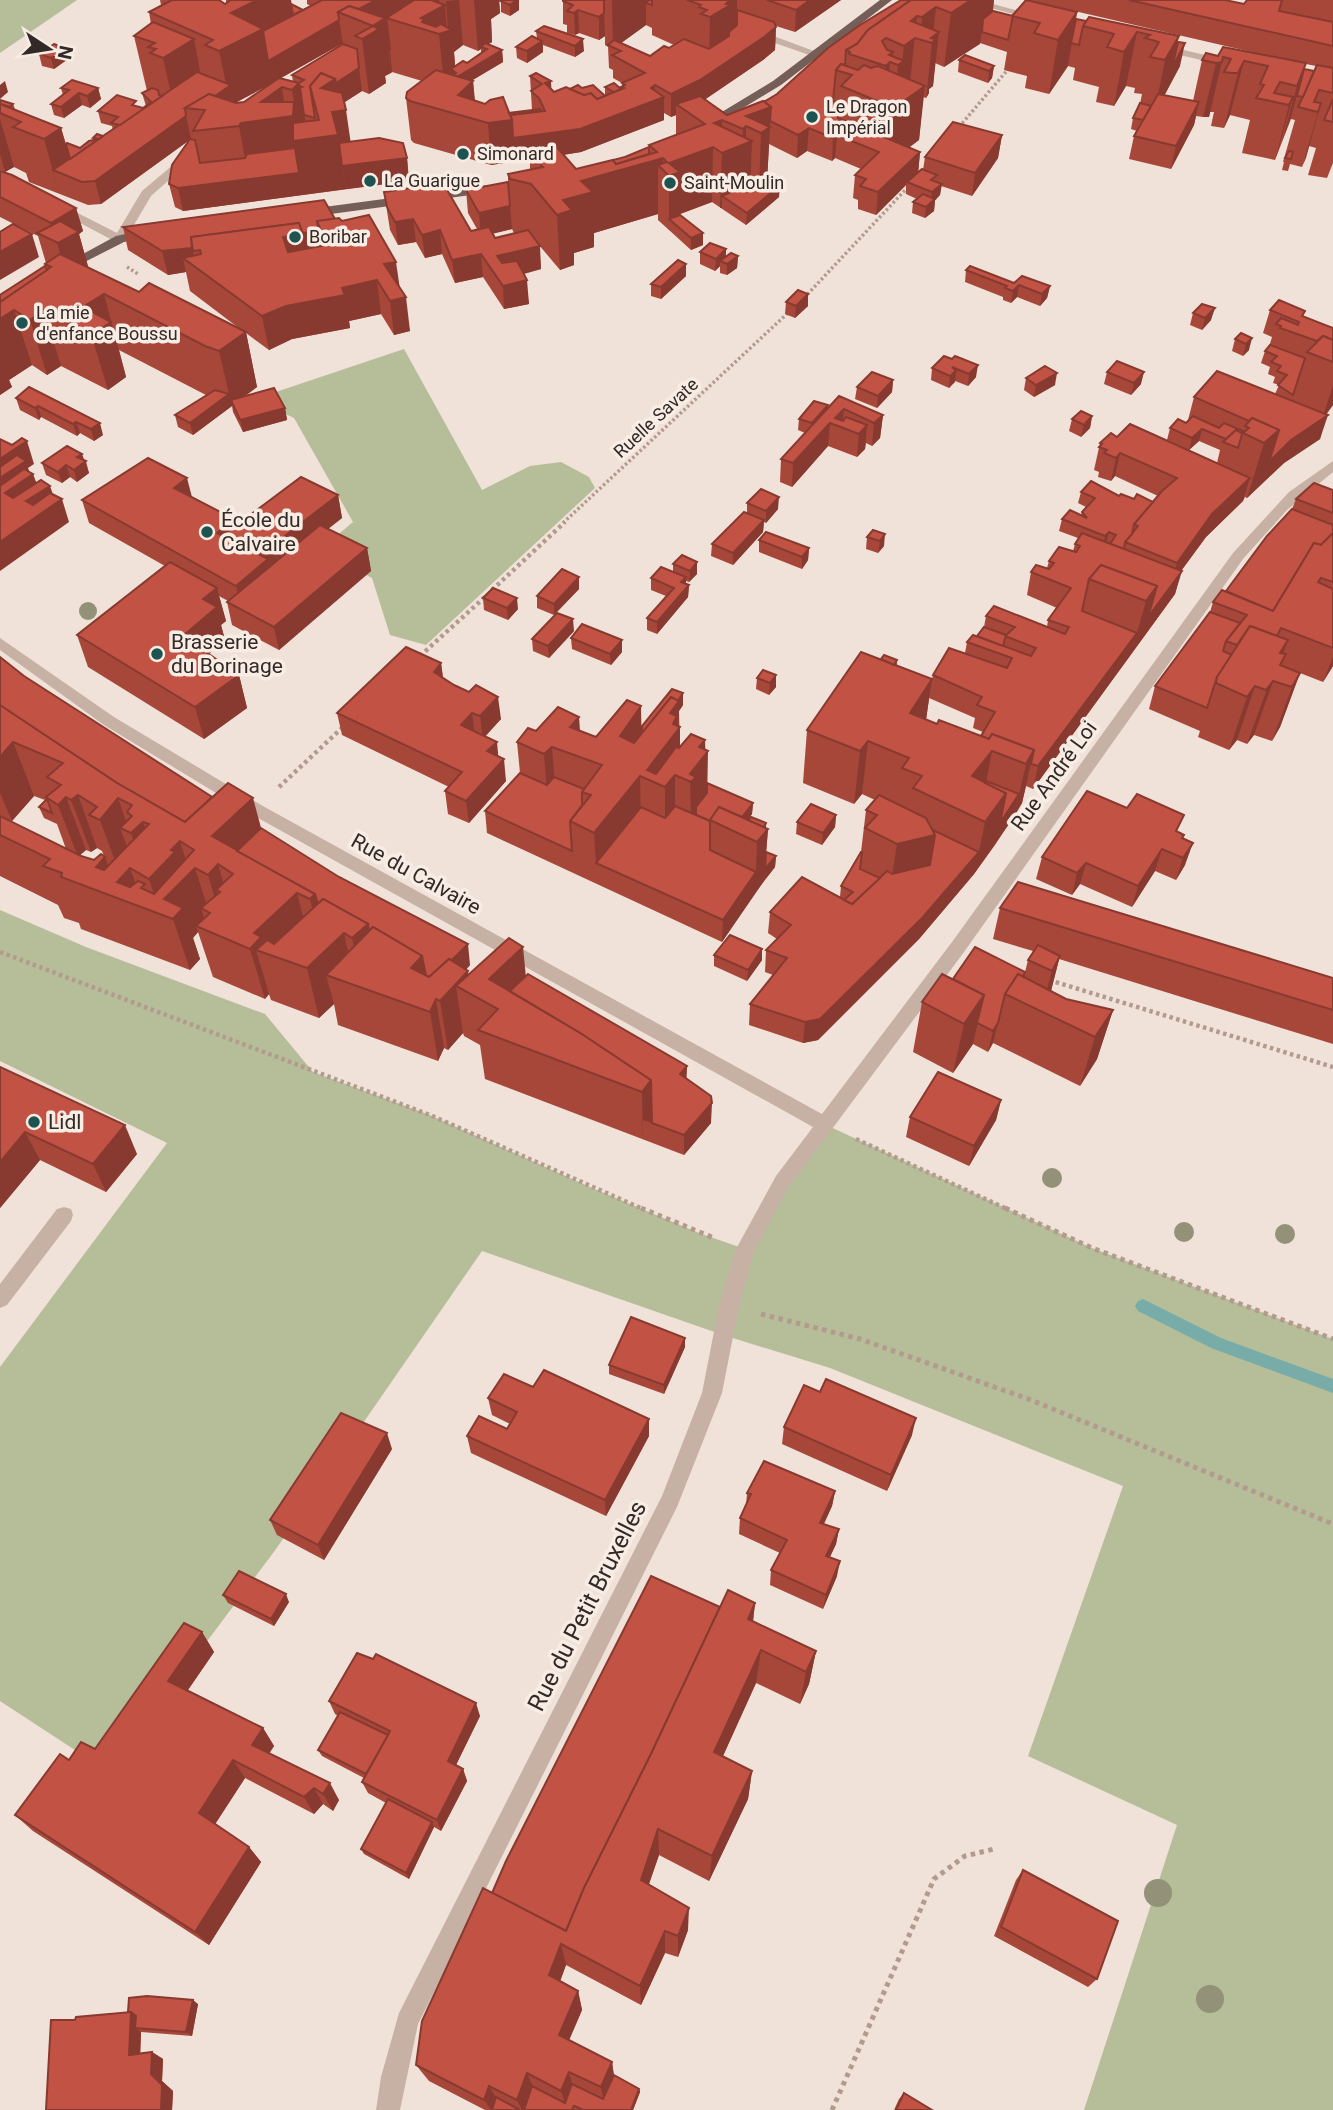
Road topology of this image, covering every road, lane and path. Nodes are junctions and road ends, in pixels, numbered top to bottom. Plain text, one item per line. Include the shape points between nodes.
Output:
1 (887, 0) edge
2 (965, 0) edge
3 (1048, 20) joint
4 (738, 27) edge
5 (1154, 46) edge
6 (816, 54) junction
7 (1244, 67) edge
8 (698, 130) edge
9 (954, 133) edge
10 (197, 151) edge
11 (911, 184) edge
12 (499, 187) edge
13 (41, 201) edge
14 (297, 214) edge
15 (162, 231) edge
16 (120, 239) junction
17 (52, 275) edge
18 (801, 301) edge
19 (791, 310) edge
20 (1333, 465) edge
21 (0, 643) edge
22 (419, 657) edge
23 (348, 723) edge
24 (255, 809) junction
25 (0, 952) edge
26 (1043, 978) edge
27 (1333, 1067) edge
28 (824, 1124) junction
29 (64, 1215) dead end
30 (745, 1249) junction
31 (0, 1299) edge
32 (729, 1306) junction
33 (1333, 1339) edge
34 (1333, 1524) edge
35 (994, 1849) dead end
36 (388, 2110) edge
37 (832, 2110) edge

1 - 6 main road
2 - 3 street
3 - 9 path
4 - 6 street
5 - 7 street
6 - 8 main road via 738,109
10 - 16 street via 146,194
11 - 18 path
12 - 14 main road
13 - 16 street
15 - 16 main road
16 - 17 main road
19 - 22 path, Ruelle Savate
20 - 28 street, Rue André Loi via 1270,518 1238,556 958,947
21 - 24 street, Rue du Calvaire via 109,721
23 - 24 path
24 - 28 street, Rue du Calvaire
25 - 30 path via 430,1115 614,1198
26 - 27 path
28 - 30 street, Rue du Petit Bruxelles via 782,1182
28 - 33 path via 1092,1248
29 - 31 street
30 - 32 street, Rue du Petit Bruxelles
32 - 34 path via 860,1339 1031,1400
32 - 36 street, Rue du Petit Bruxelles via 712,1393 670,1500 407,2021
35 - 37 path via 965,1856 934,1879

